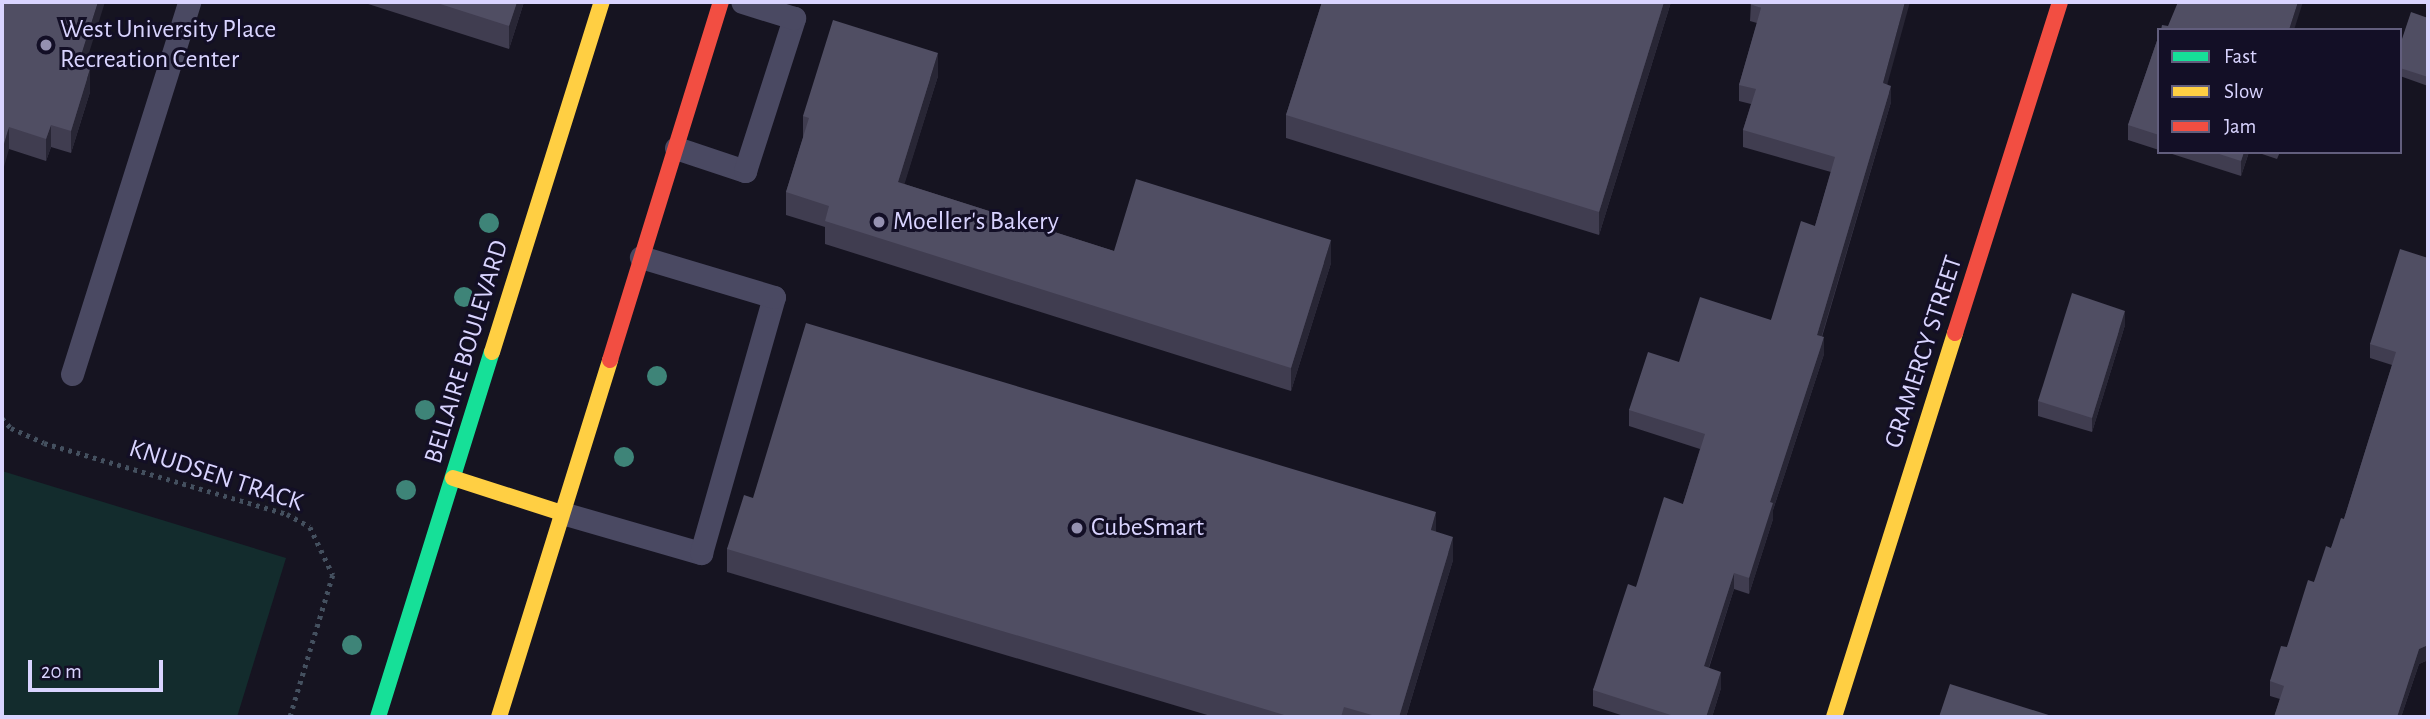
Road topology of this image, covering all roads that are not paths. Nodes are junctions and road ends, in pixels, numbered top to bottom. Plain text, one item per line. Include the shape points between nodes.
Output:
1 (189, 2) edge
2 (602, 2) edge
3 (721, 2) edge
4 (742, 2) edge
5 (2060, 2) edge
6 (676, 148) junction
7 (642, 257) junction
8 (72, 374) dead end
9 (453, 478) junction
10 (562, 513) junction
11 (378, 717) edge
12 (499, 717) edge
13 (1834, 717) edge

1 - 8 lane
2 - 9 main road, BELLAIRE BOULEVARD
3 - 6 main road
4 - 6 lane via 794,18 745,171
5 - 13 main road, GRAMERCY STREET
6 - 7 main road
7 - 10 main road
7 - 10 lane via 774,297 701,553
9 - 10 main road
9 - 11 main road, BELLAIRE BOULEVARD
10 - 12 main road

